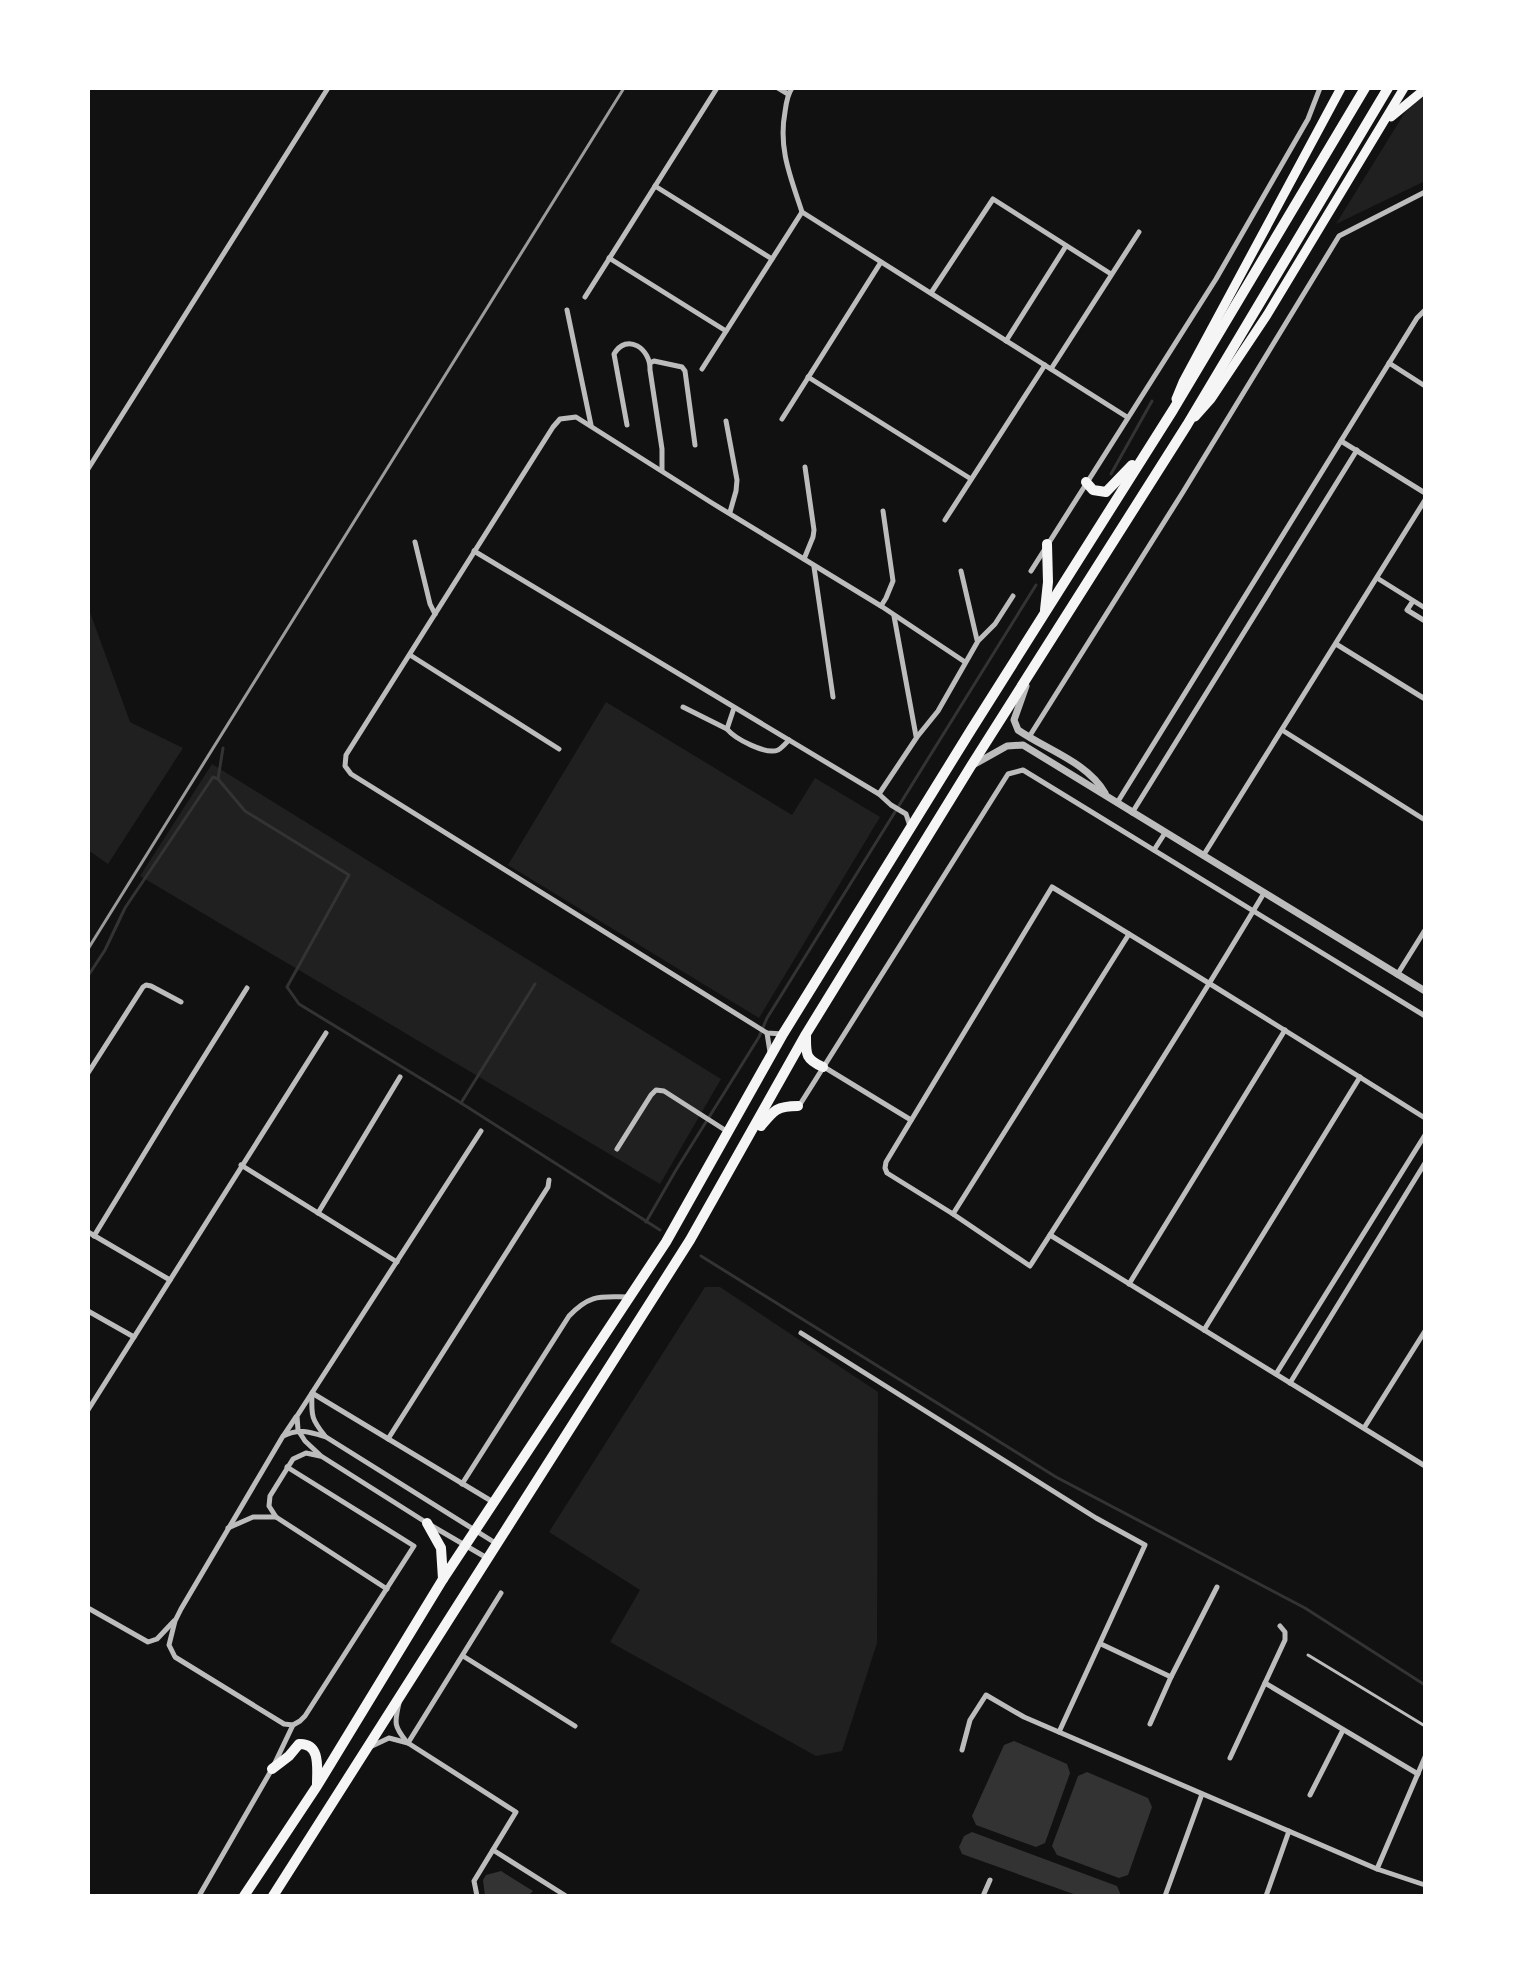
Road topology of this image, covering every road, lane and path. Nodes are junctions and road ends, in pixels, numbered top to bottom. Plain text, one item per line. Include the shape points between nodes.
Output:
1 (328, 88) edge
2 (717, 88) edge
3 (778, 88) edge
4 (1320, 88) edge
5 (1365, 88) edge
6 (1388, 88) edge
7 (1404, 88) edge
8 (1425, 89) edge
9 (790, 91) edge
10 (1338, 92) edge
11 (1385, 122) junction
12 (655, 186) junction
13 (1425, 192) edge
14 (802, 212) junction
15 (1139, 232) dead end
16 (1066, 246) junction
17 (609, 258) junction
18 (772, 259) junction
19 (881, 262) junction
20 (1111, 274) junction
21 (931, 293) junction
22 (585, 297) dead end
23 (567, 310) dead end
24 (1425, 310) edge
25 (726, 331) junction
26 (1006, 341) junction
27 (650, 363) junction
28 (1389, 363) junction
29 (1045, 365) junction
30 (702, 369) dead end
31 (1051, 369) junction
32 (808, 377) junction
33 (1425, 386) edge
34 (1173, 410) junction
35 (1127, 417) junction
36 (782, 419) dead end
37 (726, 421) dead end
38 (627, 425) dead end
39 (1187, 425) junction
40 (591, 426) junction
41 (1341, 441) junction
42 (695, 445) dead end
43 (1147, 450) junction
44 (1357, 450) junction
45 (805, 467) dead end
46 (88, 469) edge
47 (662, 471) junction
48 (971, 479) junction
49 (1086, 482) junction
50 (1425, 493) edge
51 (1425, 500) edge
52 (883, 511) dead end
53 (730, 512) junction
54 (945, 520) dead end
55 (415, 542) dead end
56 (1047, 544) junction
57 (474, 551) junction
58 (804, 559) junction
59 (814, 566) junction
60 (961, 571) dead end
61 (1031, 571) dead end
62 (1377, 578) junction
63 (1013, 596) dead end
64 (1413, 601) junction
65 (881, 606) junction
66 (1425, 608) edge
67 (1045, 612) junction
68 (435, 614) junction
69 (894, 615) junction
70 (1425, 621) edge
71 (978, 641) junction
72 (1336, 644) junction
73 (410, 655) junction
74 (965, 662) junction
75 (1029, 677) junction
76 (833, 697) dead end
77 (1425, 699) edge
78 (683, 707) dead end
79 (734, 708) junction
80 (727, 729) junction
81 (1282, 730) junction
82 (917, 737) junction
83 (1029, 737) junction
84 (789, 740) junction
85 (559, 749) dead end
86 (971, 766) junction
87 (879, 794) junction
88 (1106, 795) junction
89 (1117, 803) junction
90 (922, 811) junction
91 (903, 812) junction
92 (1132, 813) junction
93 (1425, 820) edge
94 (911, 828) junction
95 (1165, 833) junction
96 (1154, 850) junction
97 (1203, 856) junction
98 (1264, 893) junction
99 (1253, 911) junction
100 (1425, 930) edge
101 (1129, 934) junction
102 (1397, 975) junction
103 (1209, 983) junction
104 (247, 988) dead end
105 (1425, 991) edge
106 (181, 1002) dead end
107 (1425, 1016) edge
108 (1285, 1030) junction
109 (765, 1032) junction
110 (326, 1033) dead end
111 (783, 1034) junction
112 (806, 1034) junction
113 (771, 1056) junction
114 (823, 1067) junction
115 (88, 1073) edge
116 (400, 1077) dead end
117 (1360, 1077) junction
118 (798, 1106) joint
119 (1425, 1118) edge
120 (912, 1120) junction
121 (481, 1131) dead end
122 (728, 1133) junction
123 (1425, 1135) edge
124 (617, 1149) dead end
125 (739, 1154) junction
126 (1425, 1163) edge
127 (241, 1165) junction
128 (549, 1180) dead end
129 (318, 1213) junction
130 (953, 1214) junction
131 (88, 1232) edge
132 (1050, 1235) junction
133 (94, 1236) junction
134 (397, 1262) junction
135 (170, 1280) junction
136 (1129, 1284) junction
137 (631, 1297) junction
138 (88, 1311) edge
139 (1204, 1330) junction
140 (1425, 1331) edge
141 (801, 1333) dead end
142 (134, 1337) junction
143 (1276, 1374) junction
144 (1290, 1383) junction
145 (312, 1393) junction
146 (88, 1410) edge
147 (297, 1416) junction
148 (1363, 1428) junction
149 (298, 1430) junction
150 (283, 1436) junction
151 (326, 1437) junction
152 (388, 1439) junction
153 (321, 1456) junction
154 (1425, 1466) edge
155 (287, 1467) junction
156 (462, 1484) junction
157 (494, 1503) junction
158 (276, 1517) junction
159 (427, 1523) junction
160 (227, 1529) junction
161 (476, 1531) junction
162 (497, 1544) junction
163 (466, 1546) junction
164 (487, 1559) junction
165 (443, 1579) junction
166 (1217, 1587) dead end
167 (387, 1589) junction
168 (501, 1593) dead end
169 (88, 1608) edge
170 (175, 1621) junction
171 (1280, 1626) dead end
172 (1101, 1644) junction
173 (1308, 1655) dead end
174 (463, 1656) junction
175 (1171, 1677) junction
176 (1265, 1683) junction
177 (400, 1698) junction
178 (1150, 1724) dead end
179 (293, 1725) junction
180 (575, 1726) dead end
181 (1425, 1726) edge
182 (1343, 1730) junction
183 (1059, 1732) junction
184 (408, 1743) junction
185 (368, 1749) junction
186 (962, 1750) dead end
187 (1425, 1757) edge
188 (1230, 1758) dead end
189 (272, 1769) junction
190 (1418, 1774) junction
191 (317, 1786) junction
192 (1202, 1794) junction
193 (1310, 1795) dead end
194 (1289, 1831) junction
195 (493, 1850) junction
196 (1377, 1869) junction
197 (990, 1880) dead end
198 (1425, 1885) edge
199 (199, 1896) edge
200 (244, 1896) edge
201 (274, 1896) edge
202 (477, 1896) edge
203 (566, 1896) edge
204 (983, 1896) edge
205 (1165, 1896) edge
206 (1266, 1896) edge

1 - 46 street
2 - 12 street
3 - 9 street
4 - 35 street via 1308,119 1216,279
5 - 34 highway
6 - 39 highway
7 - 11 highway
8 - 11 highway
9 - 14 street via 784,158
10 - 34 highway via 1183,382
11 - 39 highway via 1267,315 1211,399
12 - 17 street
12 - 18 street
13 - 83 street via 1339,236
14 - 18 street
14 - 19 street
15 - 20 street
16 - 20 street
16 - 21 street via 993,199
16 - 26 street
17 - 22 street
17 - 25 street
18 - 25 street
19 - 21 street
19 - 32 street
20 - 31 street
21 - 26 street
23 - 40 street
24 - 28 street
25 - 30 street
26 - 29 street
27 - 38 street via 646,352 633,344 624,344 614,354
27 - 42 street via 685,371
27 - 47 street
28 - 33 street
28 - 41 street
29 - 31 street
29 - 48 street
31 - 35 street
32 - 36 street
32 - 48 street
34 - 43 highway
35 - 49 street
37 - 53 street via 737,480
39 - 75 highway
40 - 47 street
40 - 57 street via 576,417 560,419
41 - 44 street
41 - 89 street
43 - 49 highway via 1106,492 1093,490
43 - 67 highway
44 - 50 street
44 - 92 street
45 - 58 street via 814,530
47 - 53 street
48 - 54 street
49 - 56 street
51 - 62 street
52 - 65 street via 893,581
53 - 58 street
55 - 68 street
56 - 61 street
56 - 67 highway
57 - 68 street
57 - 79 street
58 - 59 street
59 - 65 street
59 - 76 street
60 - 71 street
62 - 64 street
62 - 72 street
63 - 71 street
64 - 66 street
64 - 70 street via 1407,610
65 - 69 street
67 - 90 highway
68 - 73 street
69 - 74 street
69 - 82 street
71 - 74 street
72 - 77 street
72 - 81 street
73 - 85 street
73 - 109 street via 346,755 351,774
74 - 82 street
75 - 83 street via 1014,720
75 - 86 highway
78 - 80 street
79 - 80 street
79 - 84 street
80 - 84 street via 764,750 777,751
81 - 93 street
81 - 97 street
82 - 87 street
83 - 88 street via 1077,765
84 - 87 street
86 - 88 street via 1007,746 1023,745
86 - 112 highway
87 - 91 street
88 - 89 street
89 - 92 street
90 - 91 street
90 - 94 highway
91 - 94 street
92 - 95 street
94 - 111 highway
95 - 96 street
95 - 97 street
96 - 99 street
96 - 114 street via 1023,770 1008,774
97 - 98 street
98 - 99 street
98 - 102 street
99 - 103 street
99 - 107 street
100 - 102 street
101 - 103 street
101 - 120 street via 1052,887
101 - 130 street
102 - 105 street
103 - 108 street
103 - 132 street
104 - 133 street
106 - 115 street via 143,987
108 - 117 street
108 - 136 street
109 - 111 street
109 - 113 street
110 - 127 street
111 - 113 highway
112 - 114 highway via 808,1057
112 - 125 highway
113 - 122 highway
114 - 118 street
114 - 120 street
116 - 129 street
117 - 119 street
117 - 139 street
118 - 125 highway via 774,1111
120 - 130 street via 886,1162 887,1173
121 - 134 street
122 - 124 street via 656,1090
122 - 137 highway
123 - 143 street
125 - 162 highway
126 - 144 street
127 - 129 street
127 - 135 street
128 - 152 street
129 - 134 street
130 - 132 street via 1030,1266
131 - 133 street
132 - 136 street
133 - 135 street
134 - 145 street
135 - 142 street
136 - 139 street
137 - 156 street via 596,1297 569,1316
137 - 157 highway
138 - 142 street
139 - 143 street
140 - 148 street
141 - 172 street via 1145,1545
142 - 146 street
143 - 144 street
144 - 148 street
145 - 147 street
145 - 151 street via 313,1422
145 - 152 street
147 - 149 street
147 - 150 street
148 - 154 street
149 - 150 street
149 - 151 street
149 - 153 street
150 - 160 street
151 - 161 street
152 - 156 street
153 - 155 street via 299,1455
153 - 159 street
155 - 158 street via 268,1501
155 - 167 street via 414,1546
156 - 157 street
157 - 161 highway
158 - 160 street via 253,1517
158 - 167 street
159 - 163 street
159 - 165 highway via 441,1548
160 - 170 street
161 - 162 street
161 - 163 highway
162 - 164 highway
163 - 164 street
163 - 165 highway
164 - 177 highway
165 - 191 highway
166 - 175 street
167 - 179 street via 305,1716
168 - 174 street
169 - 170 street via 148,1642
170 - 179 street via 169,1645 175,1657
171 - 176 street via 1285,1640
172 - 175 street
172 - 183 street
173 - 181 lane
174 - 180 street
174 - 184 street
175 - 178 street
176 - 182 street
176 - 188 street
177 - 184 street via 395,1724
177 - 185 highway
179 - 189 street
182 - 190 street
182 - 193 street
183 - 186 street via 986,1695 970,1720
183 - 192 street
184 - 185 street via 389,1738
184 - 195 street via 516,1812
185 - 201 highway
187 - 190 street
189 - 191 highway via 306,1743 315,1753
189 - 199 street
190 - 196 street
191 - 200 highway
192 - 194 street
192 - 205 street
194 - 196 street
194 - 206 street
195 - 202 street via 474,1881
195 - 203 street
196 - 198 street
197 - 204 street

